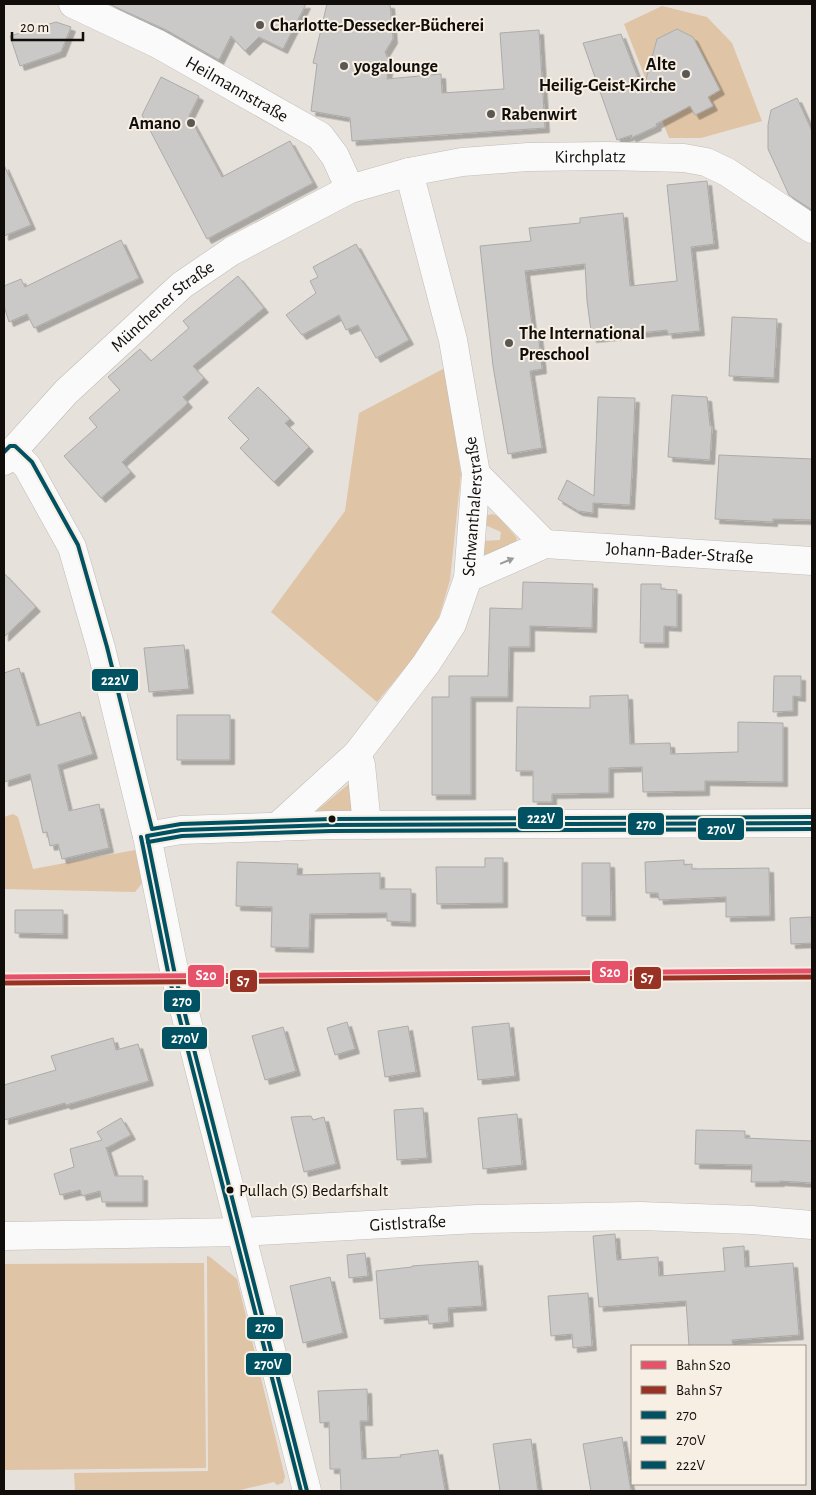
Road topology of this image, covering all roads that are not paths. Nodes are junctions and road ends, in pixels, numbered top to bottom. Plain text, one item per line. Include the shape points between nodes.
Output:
1 (73, 4) edge
2 (409, 172) junction
3 (350, 189) junction
4 (812, 229) edge
5 (8, 456) edge
6 (476, 474) junction
7 (545, 544) junction
8 (812, 561) edge
9 (468, 578) junction
10 (357, 754) junction
11 (812, 823) edge
12 (367, 825) junction
13 (277, 827) junction
14 (147, 836) junction
15 (812, 1225) edge
16 (242, 1232) junction
17 (4, 1236) edge
18 (307, 1491) edge

1 - 3 street, Heilmannstraße via 158,44 320,136 335,156
2 - 3 street, Kirchplatz
2 - 4 street, Kirchplatz via 462,162 528,158 684,158 706,162 727,172
2 - 6 street, Schwanthalerstraße via 453,340
3 - 5 street, Münchener Straße via 232,251 182,285 66,392
5 - 14 street via 27,466 72,547 101,648
6 - 7 street
6 - 9 street, Schwanthalerstraße
7 - 8 street, Johann-Bader-Straße
9 -> 7 street, Johann-Bader-Straße
9 - 10 street, Schwanthalerstraße via 447,632
10 - 12 street via 361,764
10 - 13 street, Schwanthalerstraße
11 - 12 street
12 - 13 street
13 - 14 street via 181,830
14 - 16 street via 186,1017
15 - 16 street, Gistlstraße via 640,1216 478,1219
16 - 17 street, Gistlstraße
16 - 18 street

